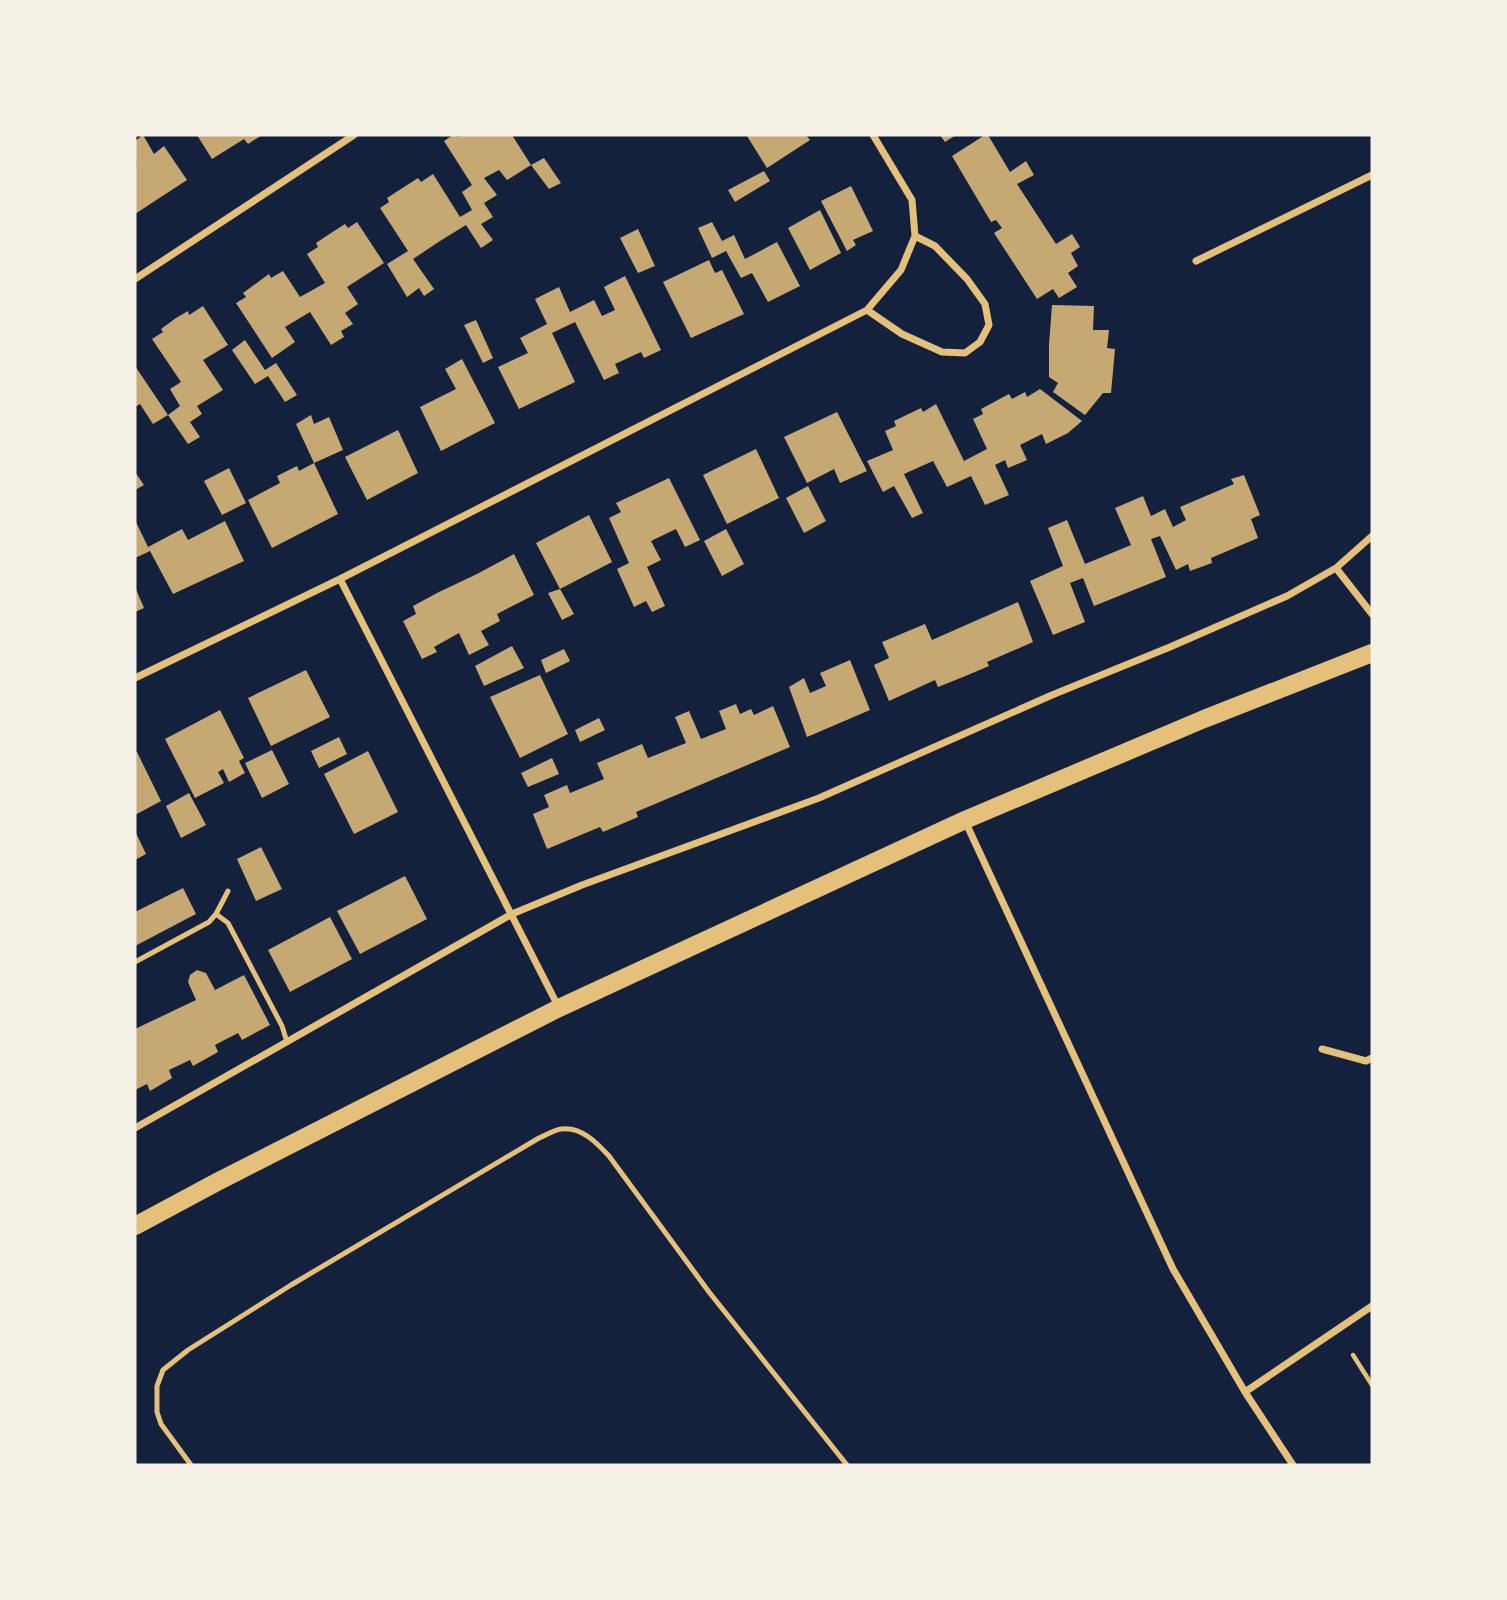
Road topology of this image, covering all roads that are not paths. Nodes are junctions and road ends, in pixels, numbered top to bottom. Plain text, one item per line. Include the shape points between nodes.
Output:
1 (354, 135) edge
2 (873, 135) edge
3 (1372, 175) edge
4 (915, 236) junction
5 (1196, 261) dead end
6 (135, 279) edge
7 (867, 310) junction
8 (1372, 536) edge
9 (1336, 568) junction
10 (341, 579) junction
11 (1372, 614) edge
12 (1372, 653) edge
13 (135, 678) edge
14 (965, 820) junction
15 (228, 891) dead end
16 (216, 914) junction
17 (512, 914) junction
18 (135, 962) edge
19 (559, 1008) junction
20 (287, 1042) junction
21 (1322, 1049) dead end
22 (1372, 1058) edge
23 (135, 1128) edge
24 (135, 1226) edge
25 (1372, 1306) edge
26 (1245, 1392) junction
27 (191, 1465) edge
28 (847, 1465) edge
29 (1293, 1465) edge

1 - 6 street
2 - 4 street via 912,200
3 - 5 street
4 - 7 street via 901,270
4 - 7 street via 935,246 985,304 989,325 980,342 965,353 942,352 902,334
7 - 10 street
8 - 9 street
9 - 11 street
9 - 17 street via 1287,596 819,798
10 - 13 street
10 - 17 street
12 - 14 main road
14 - 19 main road
14 - 26 street via 1173,1269
15 - 16 lane
16 - 18 lane
16 - 20 lane via 228,923
17 - 19 street
17 - 20 street
19 - 24 main road
20 - 23 street
21 - 22 street via 1366,1061
25 - 26 street
26 - 29 street
27 - 28 lane via 157,1412 157,1386 163,1370 291,1285 561,1129 594,1139 609,1156 709,1292

